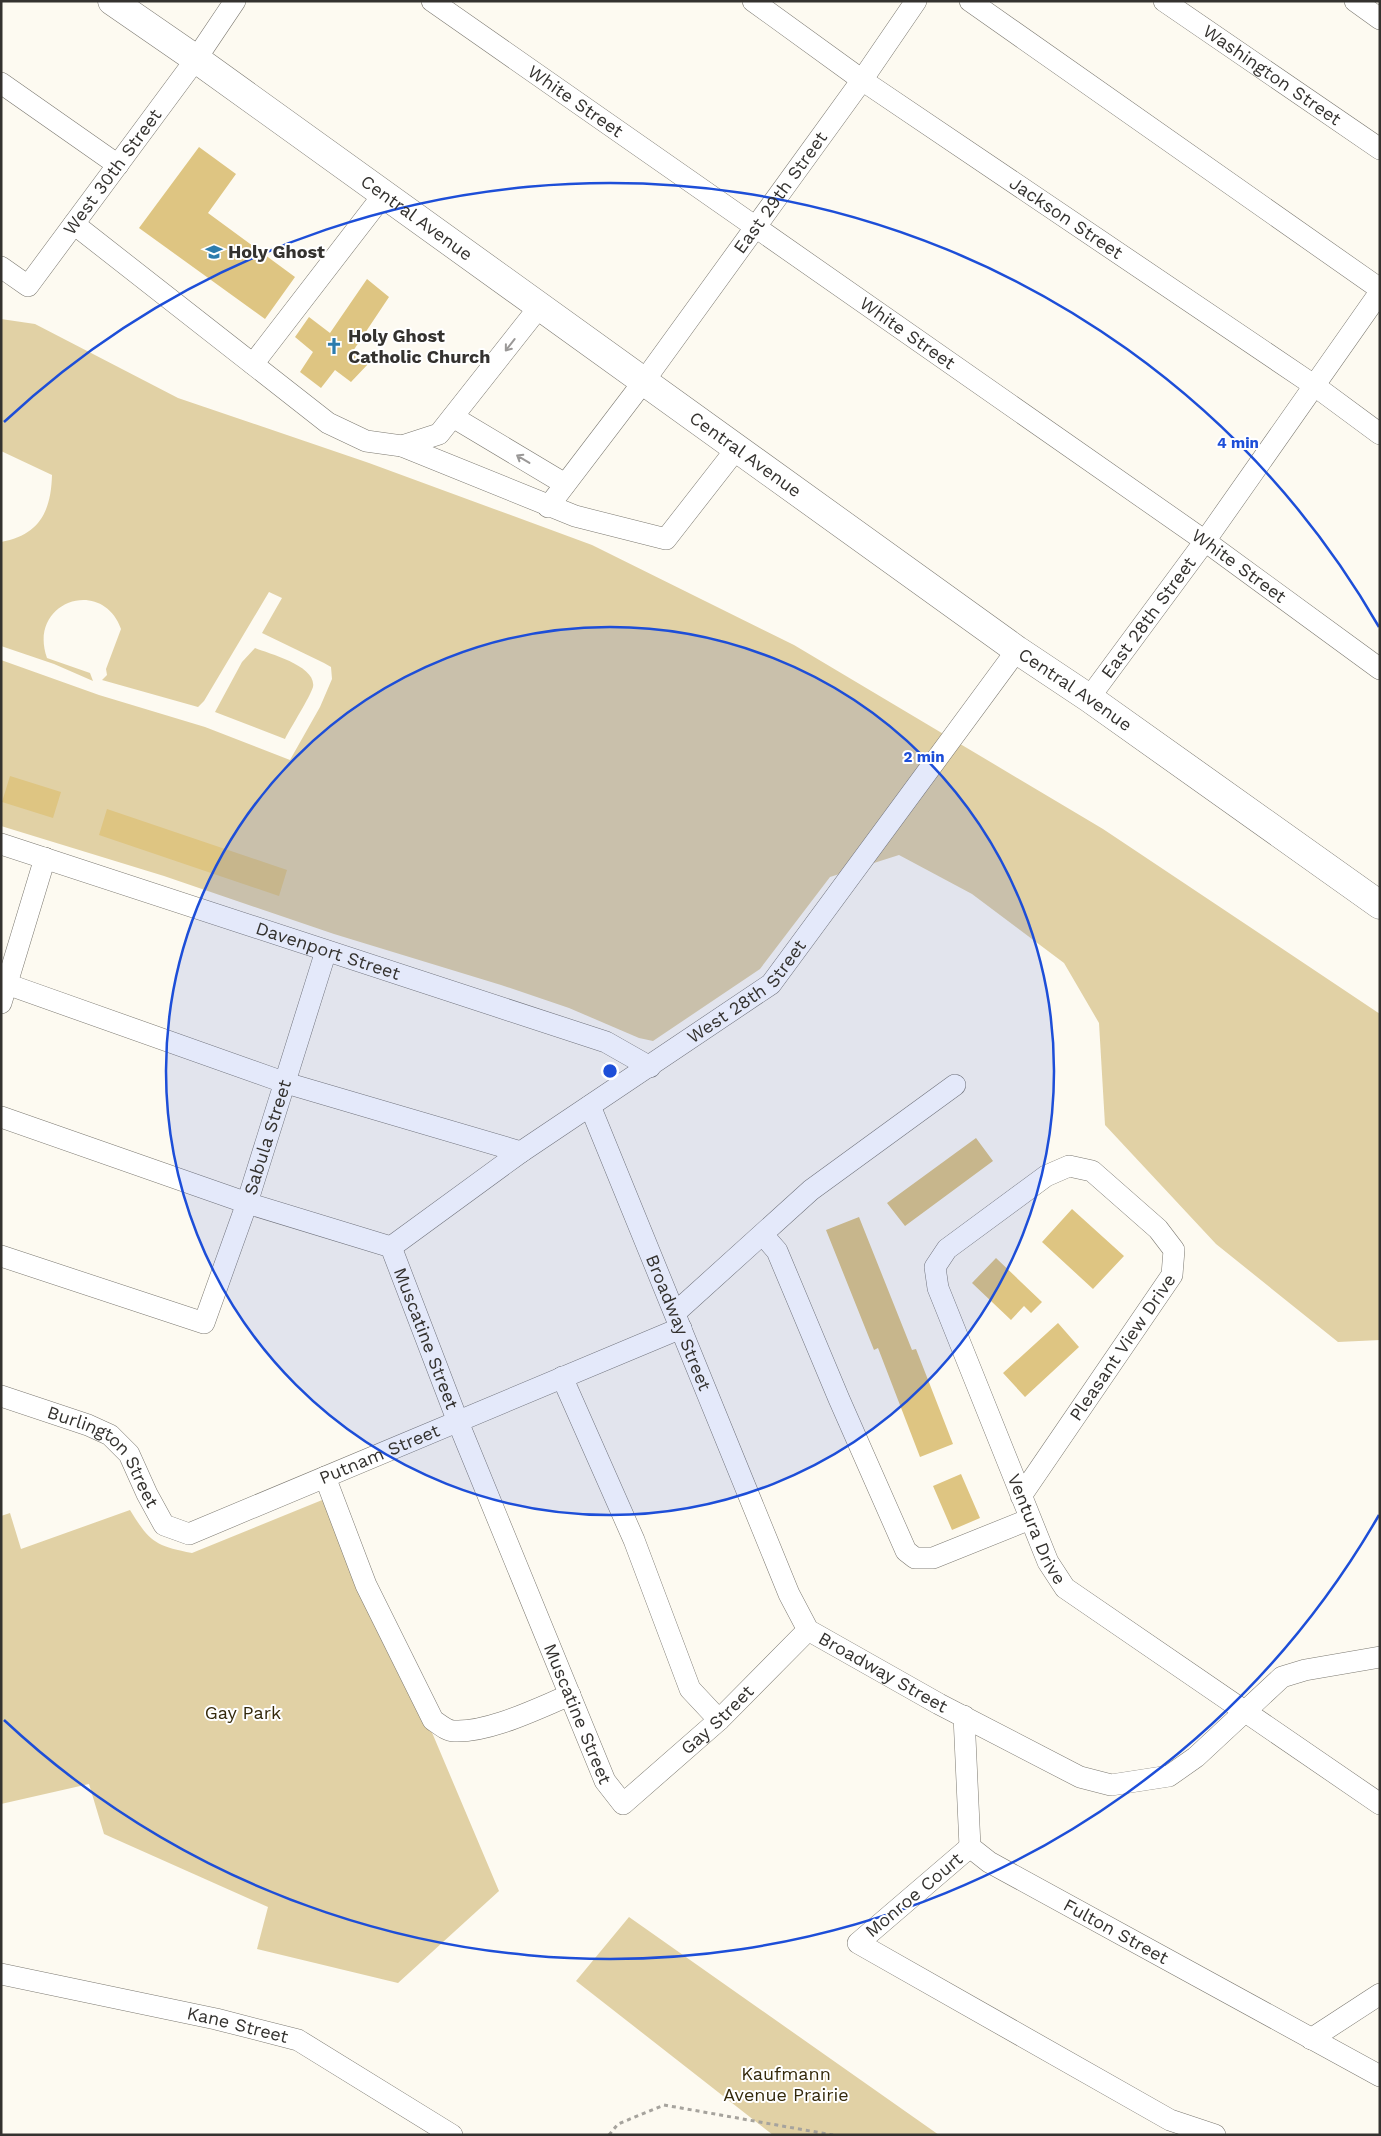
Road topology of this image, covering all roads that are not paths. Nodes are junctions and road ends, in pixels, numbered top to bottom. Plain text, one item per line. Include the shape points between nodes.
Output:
1 (112, 1) edge
2 (235, 1) edge
3 (432, 1) edge
4 (752, 1) edge
5 (916, 1) edge
6 (970, 1) edge
7 (1164, 1) edge
8 (1355, 1) edge
9 (1380, 19) edge
10 (196, 59) junction
11 (862, 80) junction
12 (1, 82) edge
13 (1380, 148) edge
14 (118, 165) junction
15 (384, 194) junction
16 (74, 224) junction
17 (754, 227) junction
18 (1, 267) edge
19 (1380, 290) edge
20 (540, 306) junction
21 (253, 364) junction
22 (644, 381) junction
23 (1315, 386) junction
24 (453, 417) junction
25 (1380, 434) edge
26 (402, 446) junction
27 (737, 448) junction
28 (565, 484) junction
29 (548, 507) junction
30 (1204, 541) junction
31 (1017, 650) junction
32 (1380, 670) edge
33 (1089, 698) junction
34 (1, 844) edge
35 (44, 858) junction
36 (1380, 905) edge
37 (326, 951) junction
38 (3, 990) edge
39 (650, 1067) junction
40 (286, 1083) junction
41 (955, 1085) dead end
42 (590, 1106) junction
43 (1, 1117) edge
44 (521, 1152) junction
45 (247, 1203) junction
46 (763, 1235) junction
47 (391, 1247) junction
48 (1, 1256) edge
49 (935, 1267) joint
50 (678, 1321) junction
51 (562, 1377) junction
52 (1, 1396) edge
53 (458, 1422) junction
54 (325, 1477) junction
55 (1021, 1496) junction
56 (1030, 1519) junction
57 (189, 1534) joint
58 (808, 1630) junction
59 (1380, 1657) edge
60 (570, 1695) junction
61 (1244, 1710) junction
62 (964, 1716) junction
63 (719, 1720) junction
64 (624, 1804) joint
65 (1380, 1804) edge
66 (970, 1847) junction
67 (1, 1974) edge
68 (1380, 1994) edge
69 (1311, 2039) junction
70 (1380, 2076) edge
71 (452, 2135) edge
72 (1215, 2135) edge

1 - 10 main road, Central Avenue
2 - 10 street, West 30th Street
3 - 17 street, White Street
4 - 11 street, Jackson Street
5 - 11 street, East 29th Street
6 - 19 street
7 - 13 street, Washington Street
8 - 9 street
10 - 14 street, West 30th Street
10 - 15 main road, Central Avenue
11 - 17 street, East 29th Street
11 - 23 street, Jackson Street
12 - 14 street
14 - 16 street, West 30th Street
15 - 20 main road, Central Avenue
15 - 21 street
16 - 18 street, West 30th Street via 28,286
16 - 21 street
17 - 22 street, East 29th Street
17 - 30 street, White Street
19 - 23 street, East 28th Street
20 - 22 main road, Central Avenue
20 -> 24 street
21 - 26 street via 328,423 366,440
22 - 27 main road, Central Avenue
22 - 28 street, East 29th Street
23 - 25 street, Jackson Street
23 - 30 street, East 28th Street
24 - 26 street via 439,434
28 -> 24 street
26 - 29 street
27 - 29 street via 666,540
27 - 31 main road, Central Avenue
28 - 29 street, East 29th Street
30 - 32 street, White Street
30 - 33 street, East 28th Street
31 - 33 main road, Central Avenue
31 - 39 street, West 28th Street via 771,984
33 - 36 main road, Central Avenue
34 - 35 street, Davenport Street
35 - 37 street, Davenport Street
35 - 38 street
37 - 39 street, Davenport Street via 606,1042
37 - 40 street, Sabula Street
38 - 40 street
39 - 42 street, West 28th Street
40 - 44 street
40 - 45 street, Sabula Street
41 - 46 street, Putnam Street via 812,1190
42 - 44 street, West 28th Street
42 - 50 street, Broadway Street
43 - 45 street, Muscatine Street
44 - 47 street, West 28th Street
45 - 47 street, Muscatine Street
45 - 48 street, Sabula Street via 204,1323
46 - 50 street, Putnam Street
46 - 56 street via 777,1251 906,1552 915,1558 933,1558
47 - 53 street, Muscatine Street
49 - 55 street, Ventura Drive via 938,1288
49 - 55 street, Pleasant View Drive via 947,1249 1046,1176 1070,1166 1092,1171 1158,1229 1174,1250 1172,1275
50 - 51 street, Putnam Street
50 - 58 street, Broadway Street via 788,1594
51 - 53 street, Putnam Street
51 - 63 street via 634,1540 690,1689
52 - 57 street, Burlington Street via 110,1435 129,1454 164,1525
53 - 54 street, Putnam Street
53 - 60 street, Muscatine Street
54 - 57 street, Putnam Street
54 - 60 street via 366,1585 433,1720 452,1731 478,1729
55 - 56 street, Ventura Drive
56 - 61 street, Ventura Drive via 1048,1562 1066,1588
58 - 62 street, Broadway Street
58 - 63 street, Gay Street
59 - 61 street, Broadway Street via 1305,1670 1282,1678
60 - 64 street, Muscatine Street via 605,1781
61 - 62 street, Broadway Street via 1196,1757 1169,1776 1111,1785 1080,1777
61 - 65 street, Ventura Drive
62 - 66 street
63 - 64 street, Gay Street
66 - 69 street, Fulton Street via 989,1862
66 - 72 street, Monroe Court via 858,1943 1170,2120
67 - 71 street, Kane Street via 216,2019 298,2040
68 - 69 street
69 - 70 street, Fulton Street

